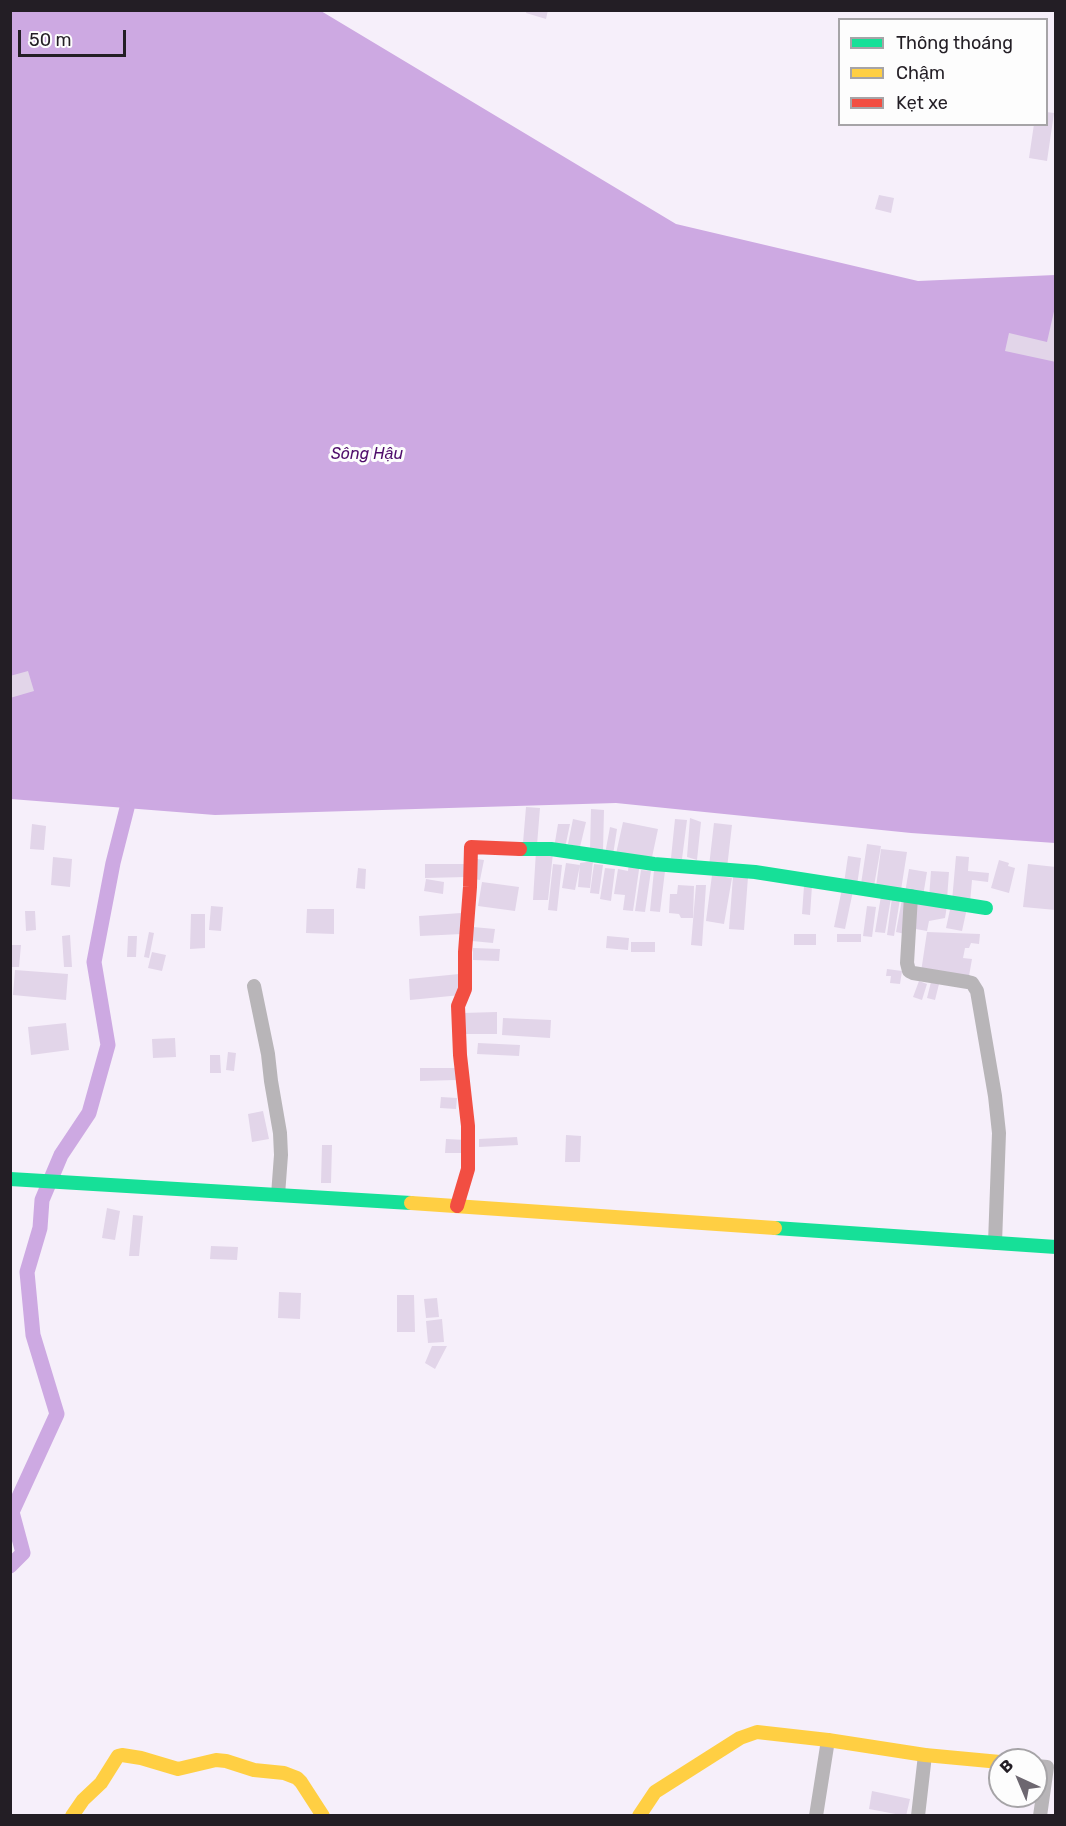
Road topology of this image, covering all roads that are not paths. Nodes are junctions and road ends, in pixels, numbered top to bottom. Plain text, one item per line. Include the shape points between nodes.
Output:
1 (911, 896) junction
2 (986, 908) dead end
3 (254, 986) dead end
4 (10, 1179) edge
5 (278, 1195) junction
6 (457, 1206) junction
7 (995, 1243) junction
8 (1056, 1247) edge
9 (828, 1740) junction
10 (925, 1755) junction
11 (988, 1761) edge
12 (72, 1815) edge
13 (323, 1815) edge
14 (639, 1815) edge
15 (816, 1815) edge
16 (918, 1815) edge

1 - 2 street
1 - 6 street via 754,872 654,864 550,849 471,847 465,989 458,1006 468,1169
1 - 7 street via 908,969 970,982 977,991 999,1133
3 - 5 street via 280,1133
4 - 5 street
5 - 6 street
6 - 7 street
7 - 8 street
9 - 10 street
9 - 14 street via 757,1732 740,1738 655,1792
9 - 15 street
10 - 11 street
10 - 16 street
12 - 13 street via 121,1755 177,1769 216,1760 284,1773 301,1782

